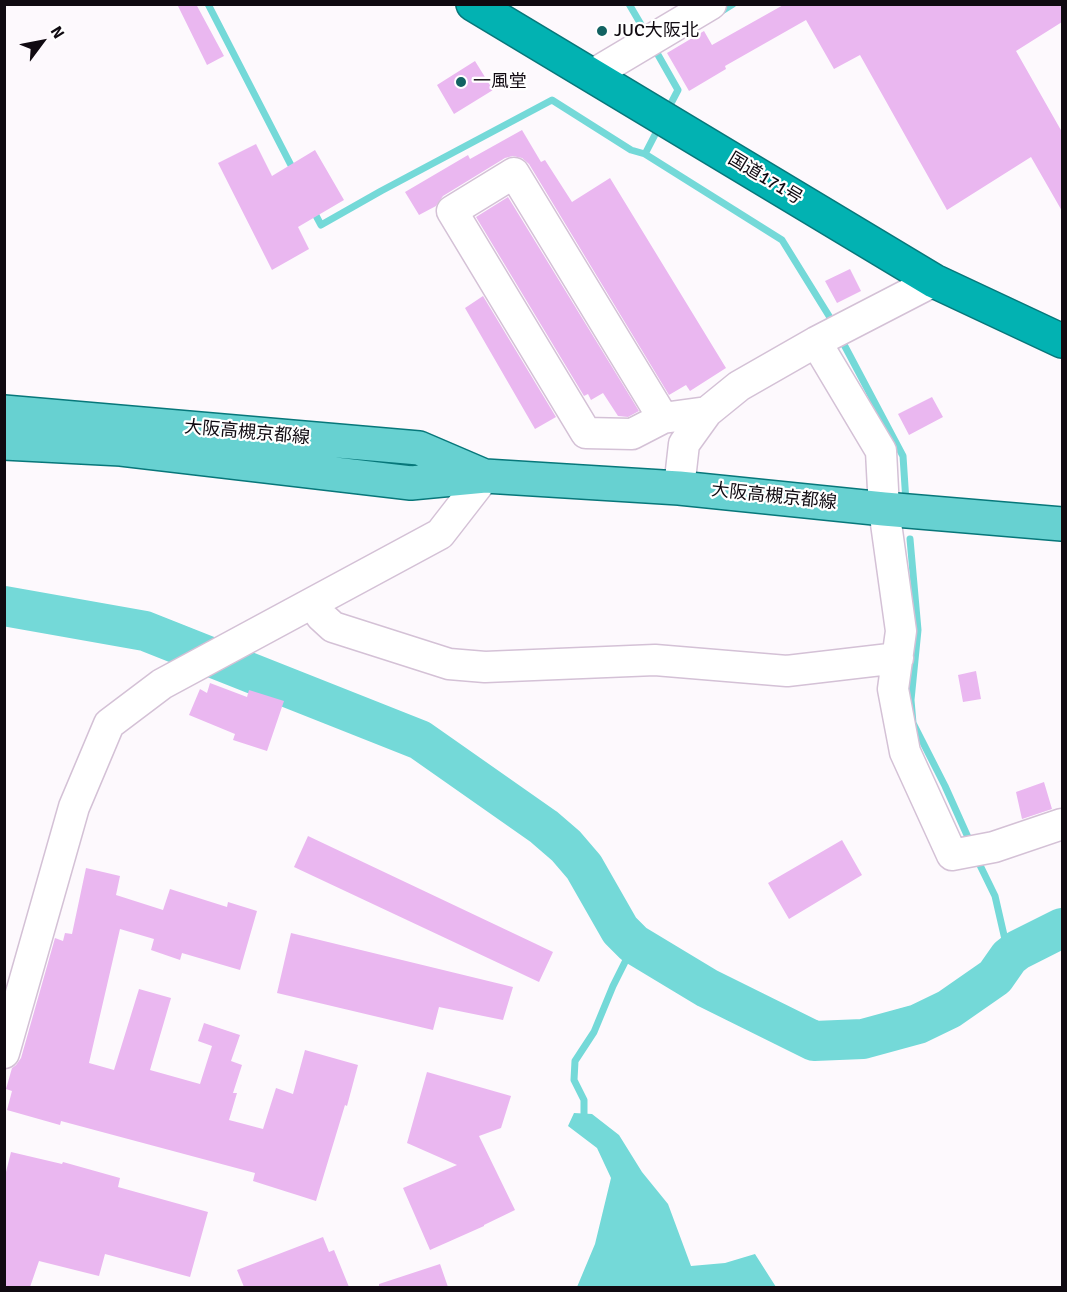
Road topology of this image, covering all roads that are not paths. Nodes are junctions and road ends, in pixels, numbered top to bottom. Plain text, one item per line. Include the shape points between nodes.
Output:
1 (473, 4) edge
2 (711, 4) edge
3 (592, 75) junction
4 (934, 280) junction
5 (820, 340) junction
6 (1062, 340) edge
7 (4, 412) edge
8 (707, 412) junction
9 (663, 418) junction
10 (4, 442) edge
11 (485, 476) junction
12 (679, 488) junction
13 (884, 509) junction
14 (1062, 524) edge
15 (314, 603) junction
16 (898, 658) junction
17 (1062, 824) edge
18 (4, 1053) edge

1 - 3 highway, 国道171号
2 - 3 street
3 - 4 highway, 国道171号
4 - 5 street
4 - 6 highway, 国道171号
5 - 8 street via 739,386
5 - 13 street via 881,451
7 - 11 main road, 大阪高槻京都線 via 420,448
8 - 9 street
8 - 12 street via 684,444
9 - 9 street via 632,435 586,433 452,211 514,173
10 - 11 main road, 大阪高槻京都線 via 121,449 411,483
11 - 12 main road, 大阪高槻京都線
11 - 15 street via 440,534
12 - 13 main road, 大阪高槻京都線
13 - 14 main road, 大阪高槻京都線
13 - 16 street via 902,631
15 - 16 street via 333,627 449,664 485,667 655,660 787,671
15 - 18 street via 162,684 109,724 74,807
16 - 17 street via 893,689 905,752 952,855 989,848

